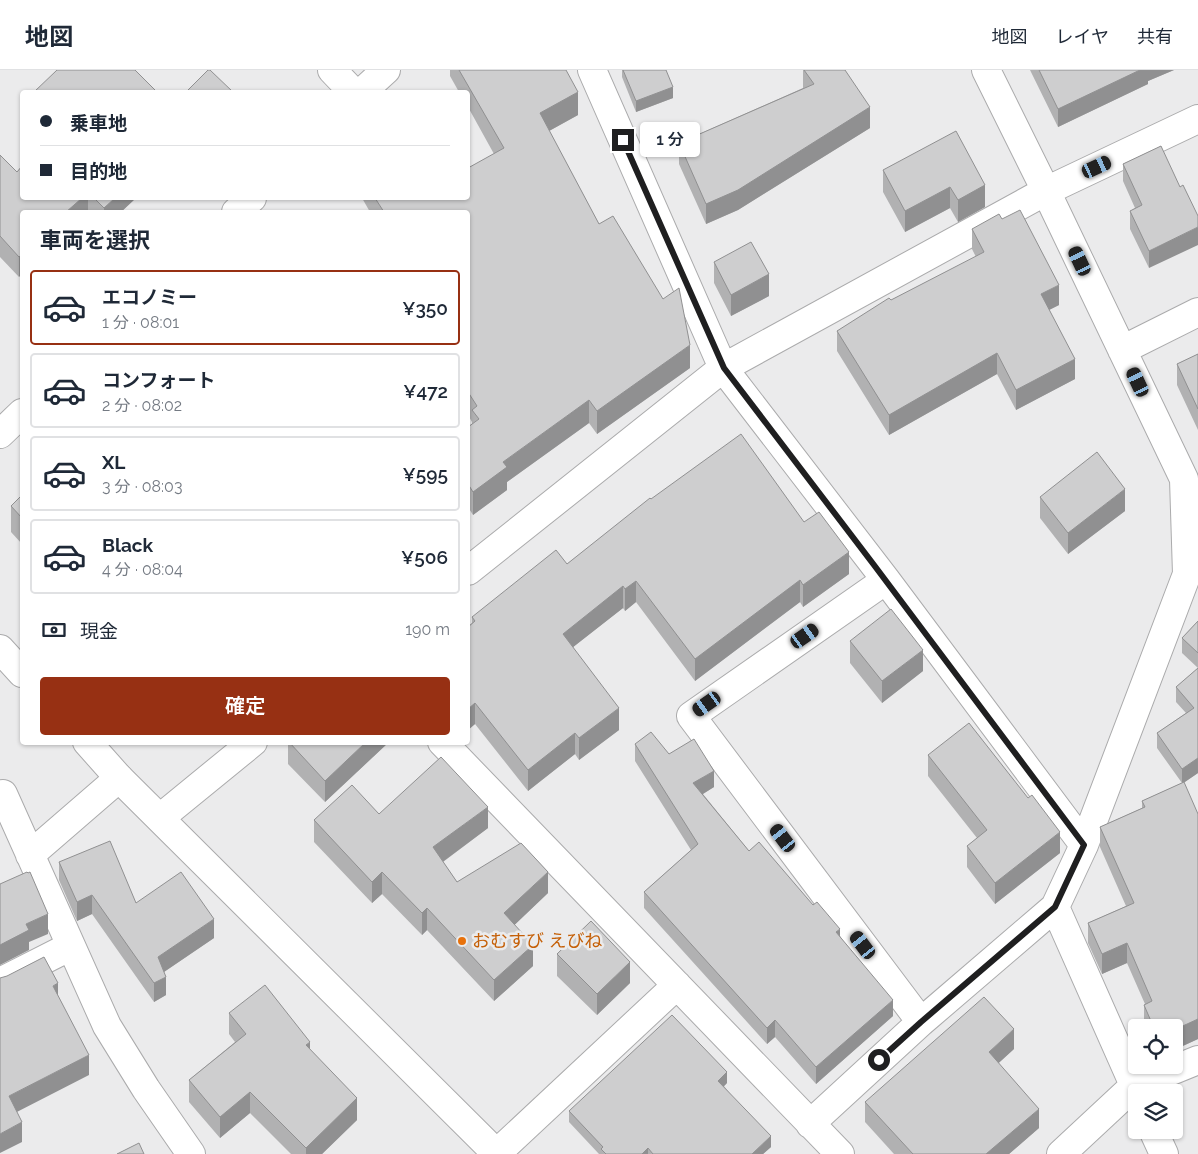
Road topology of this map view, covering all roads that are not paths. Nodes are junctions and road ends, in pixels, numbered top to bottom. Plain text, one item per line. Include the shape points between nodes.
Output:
1 (332, 70) edge
2 (386, 70) edge
3 (592, 70) edge
4 (986, 70) edge
5 (351, 90) edge
6 (364, 90) edge
7 (1198, 119) edge
8 (1046, 191) junction
9 (250, 200) edge
10 (238, 210) edge
11 (1198, 312) edge
12 (1122, 350) junction
13 (724, 368) junction
14 (20, 415) edge
15 (0, 434) edge
16 (470, 569) edge
17 (886, 580) junction
18 (1192, 580) edge
19 (0, 649) edge
20 (20, 671) edge
21 (90, 745) edge
22 (249, 745) edge
23 (445, 745) edge
24 (119, 778) junction
25 (3, 794) dead end
26 (160, 818) junction
27 (1084, 845) junction
28 (30, 855) junction
29 (1055, 907) junction
30 (71, 946) junction
31 (0, 982) edge
32 (677, 985) junction
33 (921, 1022) junction
34 (1198, 1060) edge
35 (1134, 1084) edge
36 (1147, 1084) edge
37 (1128, 1096) edge
38 (810, 1124) junction
39 (1157, 1139) edge
40 (191, 1154) edge
41 (497, 1154) edge
42 (840, 1154) edge
43 (1061, 1154) edge
44 (1164, 1154) edge

1 - 5 street
2 - 6 street
3 - 13 street
4 - 8 street
7 - 8 street
8 - 12 street
8 - 13 street
9 - 10 street
11 - 12 street
12 - 18 street via 1184,479
13 - 16 street
13 - 17 street
14 - 15 street
17 - 27 street
17 - 33 street via 691,716
18 - 27 street
19 - 20 street
21 - 24 street
22 - 26 street
23 - 32 street
24 - 26 street
24 - 28 street
25 - 28 street
26 - 41 street
27 - 29 street
28 - 30 street
29 - 33 street
29 - 35 street
30 - 31 street
30 - 40 street via 107,1026
32 - 38 street
32 - 41 street
33 - 38 street
34 - 36 street
37 - 43 street
38 - 42 street
39 - 44 street

